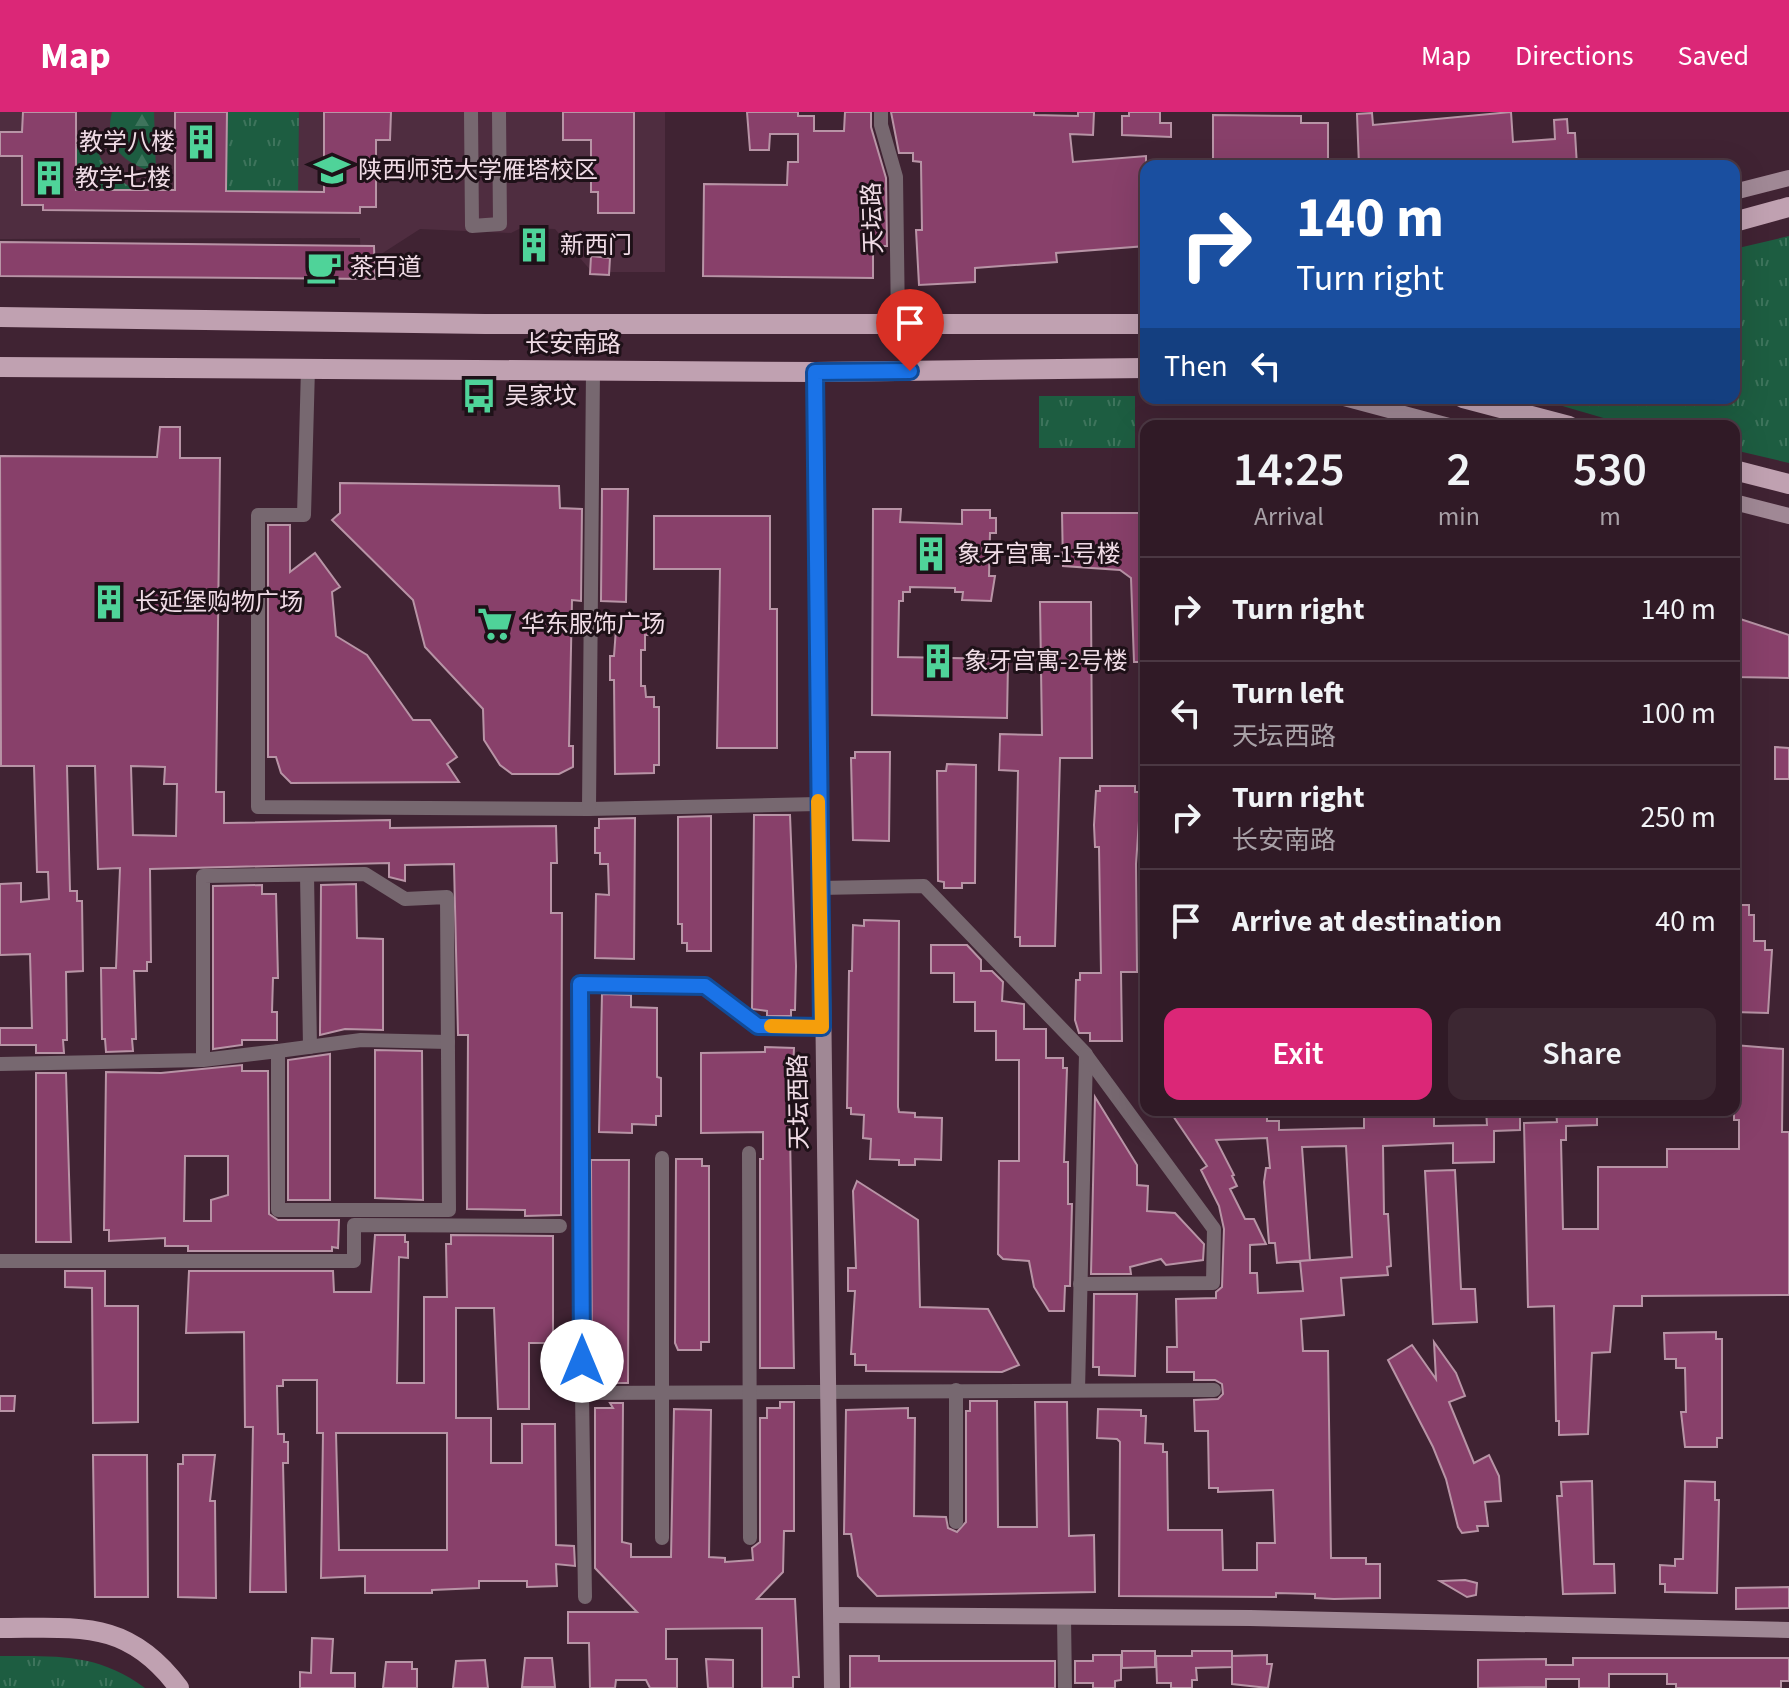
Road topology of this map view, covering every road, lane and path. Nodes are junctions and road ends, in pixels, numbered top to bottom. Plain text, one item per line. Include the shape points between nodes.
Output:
1 (471, 112) edge
2 (499, 112) edge
3 (881, 112) edge
4 (1789, 178) edge
5 (1740, 190) edge
6 (1789, 207) edge
7 (1740, 220) edge
8 (0, 317) edge
9 (898, 323) junction
10 (1140, 324) edge
11 (0, 367) edge
12 (308, 368) junction
13 (1140, 369) edge
14 (593, 370) junction
15 (815, 372) junction
16 (1366, 404) edge
17 (1486, 404) edge
18 (1426, 420) edge
19 (1546, 420) edge
20 (1740, 472) edge
21 (1789, 484) edge
22 (1740, 504) edge
23 (1789, 516) edge
24 (818, 804) junction
25 (589, 809) junction
26 (307, 875) junction
27 (819, 888) junction
28 (822, 1027) junction
29 (448, 1042) junction
30 (310, 1047) junction
31 (278, 1051) junction
32 (1086, 1054) junction
33 (203, 1060) junction
34 (0, 1064) edge
35 (749, 1153) dead end
36 (662, 1158) dead end
37 (560, 1226) dead end
38 (0, 1261) edge
39 (1080, 1284) junction
40 (828, 1389) junction
41 (749, 1390) junction
42 (956, 1390) junction
43 (1078, 1390) junction
44 (1214, 1390) dead end
45 (661, 1391) junction
46 (582, 1393) junction
47 (956, 1522) dead end
48 (662, 1538) dead end
49 (750, 1538) dead end
50 (585, 1597) dead end
51 (832, 1615) junction
52 (1064, 1617) junction
53 (0, 1628) edge
54 (1789, 1630) edge
55 (179, 1688) edge
56 (832, 1688) edge
57 (1065, 1688) edge

1 - 2 street via 472,226 500,224
3 - 9 street, 天坛路 via 896,177
4 - 5 street
6 - 7 main road
8 - 9 main road, 长安南路
9 - 10 main road, 长安南路
11 - 12 main road, 长安南路
12 - 14 main road, 长安南路
12 - 25 street via 304,515 258,515 258,807
13 - 15 main road, 长安南路
14 - 15 main road, 长安南路
14 - 25 street
15 - 24 street, 天坛西路
16 - 18 street
17 - 19 main road
20 - 21 main road
22 - 23 street
24 - 25 street
24 - 27 street, 天坛西路
26 - 29 street via 365,874 405,899 447,897
26 - 30 street
26 - 33 street via 203,876
27 - 28 street, 天坛西路
27 - 32 street via 924,886
28 - 40 street, 天坛西路
28 - 46 street via 758,1026 705,986 580,984
29 - 30 street via 361,1040
29 - 31 street via 449,1210 278,1210
30 - 31 street
31 - 33 street
32 - 39 street
32 - 39 street via 1214,1229 1213,1283
33 - 34 street
35 - 41 street
36 - 45 street
37 - 38 street via 354,1225 354,1261
39 - 43 street
40 - 41 street
40 - 42 street
40 - 51 street, 天坛西路
41 - 45 street
41 - 49 street
42 - 43 street
42 - 47 street
43 - 44 street
45 - 46 street
45 - 48 street
46 - 50 street
51 - 52 street
51 - 56 street, 天坛西路
52 - 54 street
52 - 57 street
53 - 55 main road via 83,1628 122,1637 159,1661

